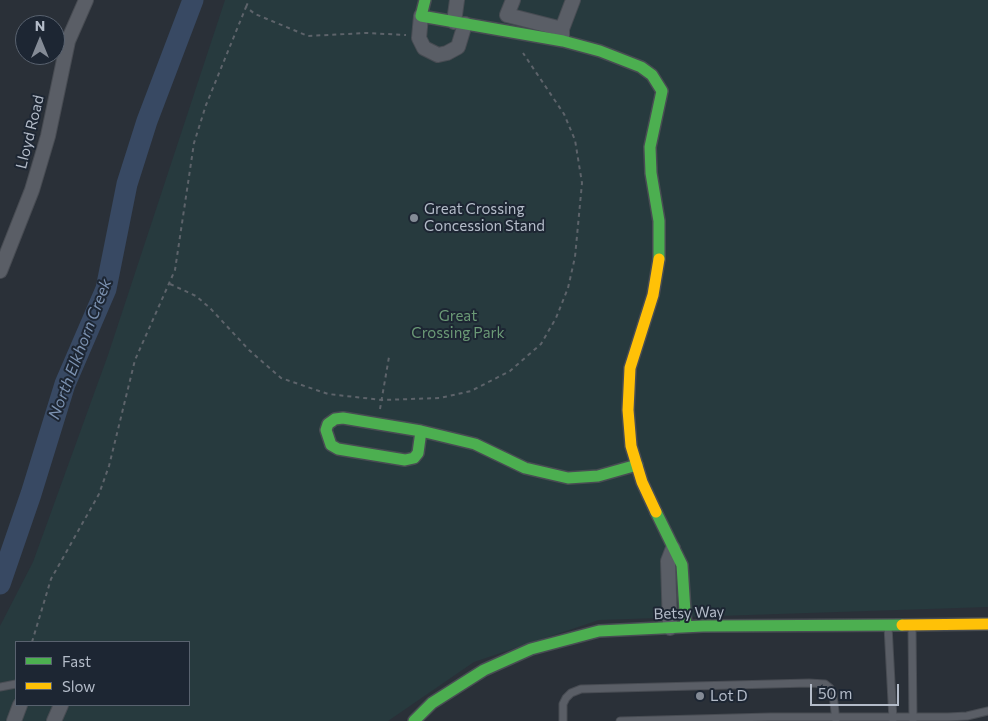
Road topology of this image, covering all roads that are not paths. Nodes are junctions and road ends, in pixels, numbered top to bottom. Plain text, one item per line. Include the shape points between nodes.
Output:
1 (86, 0) edge
2 (425, 0) edge
3 (457, 0) edge
4 (512, 0) edge
5 (573, 0) edge
6 (421, 16) junction
7 (459, 23) junction
8 (562, 35) junction
9 (0, 271) edge
10 (421, 431) junction
11 (637, 465) junction
12 (673, 548) joint
13 (676, 585) junction
14 (988, 624) edge
15 (888, 625) junction
16 (912, 625) junction
17 (686, 627) junction
18 (670, 628) junction
19 (15, 684) edge
20 (0, 687) edge
21 (20, 706) edge
22 (61, 706) edge
23 (988, 711) edge
24 (836, 719) edge
25 (893, 719) edge
26 (913, 719) edge
27 (676, 720) edge
28 (14, 721) edge
29 (54, 721) edge
30 (414, 721) edge
31 (563, 721) edge
32 (620, 721) edge

1 - 9 street, Lloyd Road via 68,41 48,136 32,190
2 - 6 street
3 - 7 street
4 - 8 street via 506,15
5 - 8 street
6 - 7 street
6 - 7 street via 419,38 424,48 438,55 458,47
7 - 8 street
8 - 11 street via 641,67 652,75 662,91 650,147 660,256 653,295 630,368 628,410
10 - 10 street via 342,418 328,424 327,438 331,446 338,449 405,460 414,458 418,453
10 - 11 street via 475,444 525,468 568,478 598,476
11 - 12 street
12 - 13 street via 668,561
13 - 17 street
13 - 18 street
14 - 16 street, Betsy Way
15 - 16 street, Betsy Way
15 - 17 street, Betsy Way
15 - 25 lane
16 - 26 lane
17 - 18 street, Betsy Way
18 - 30 street, Betsy Way via 599,631 531,649 484,670 432,703
19 - 20 lane
21 - 28 street
22 - 29 street
23 - 26 lane via 967,716
24 - 25 lane
24 - 27 lane
24 - 31 lane via 830,688 825,684 810,683 581,689 566,698
25 - 26 lane
27 - 32 lane

